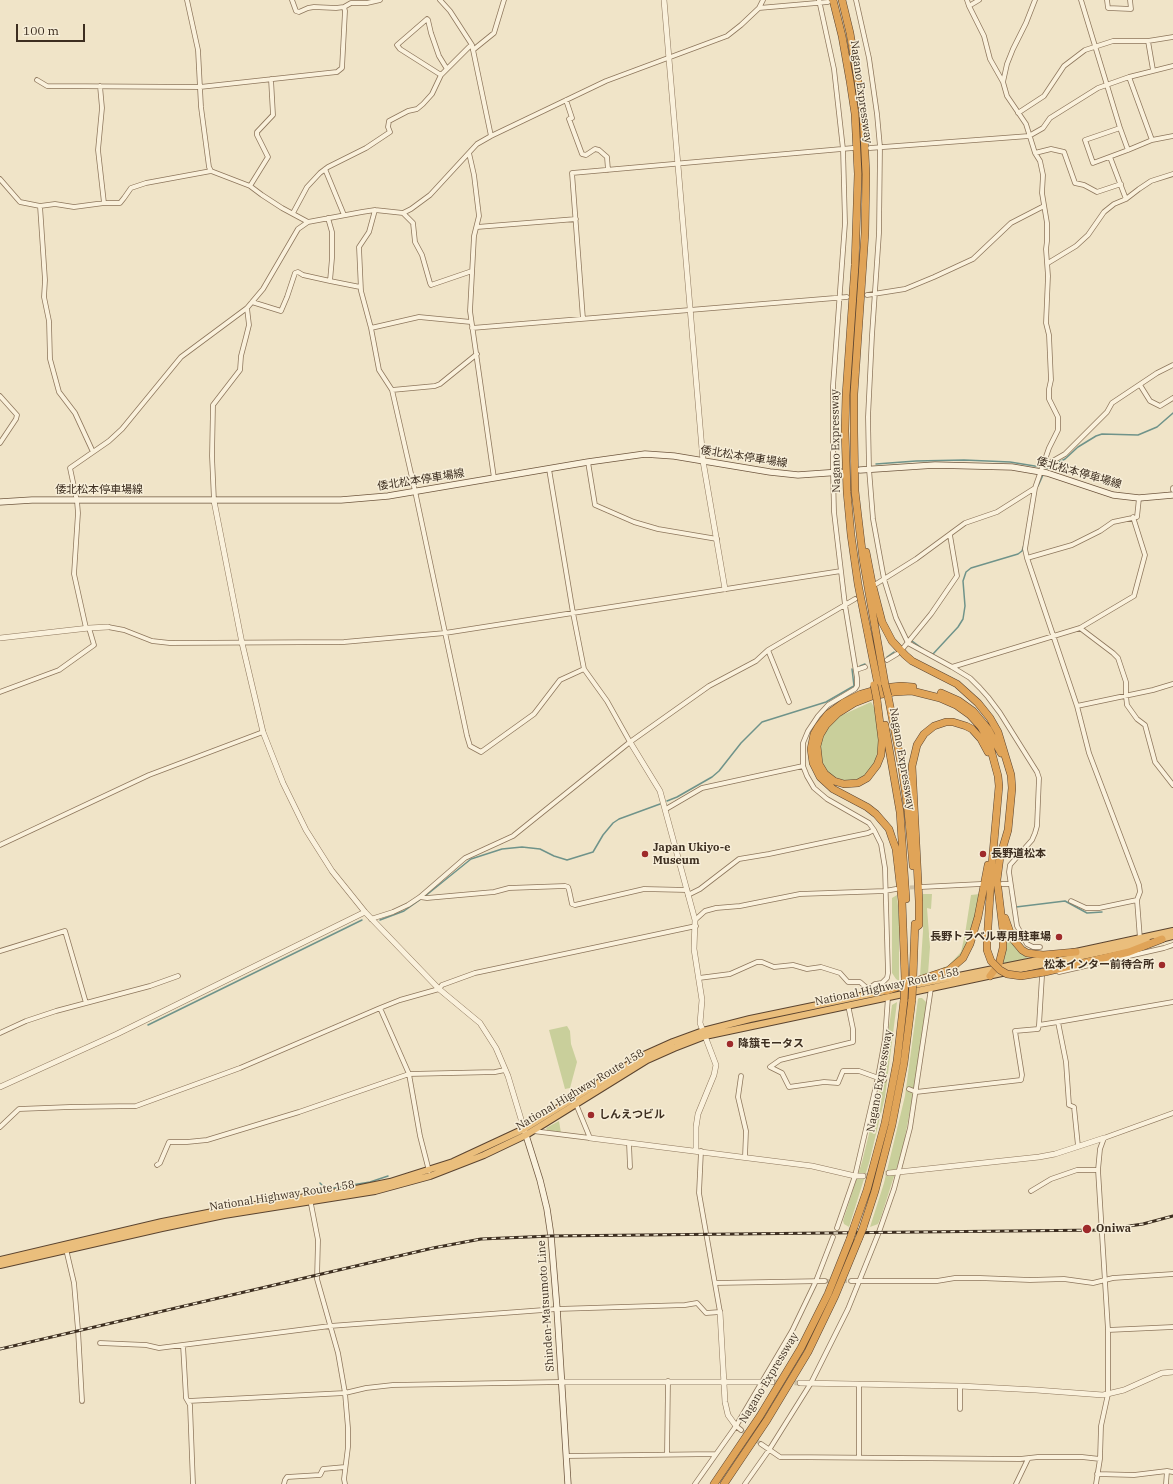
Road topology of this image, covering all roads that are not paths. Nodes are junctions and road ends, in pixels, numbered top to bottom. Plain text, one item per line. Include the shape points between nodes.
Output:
1 (187, 0) edge
2 (292, 0) edge
3 (380, 0) edge
4 (440, 0) edge
5 (504, 0) edge
6 (664, 0) edge
7 (763, 0) edge
8 (842, 0) edge
9 (856, 0) edge
10 (967, 0) edge
11 (979, 0) edge
12 (1035, 0) edge
13 (1081, 0) edge
14 (1107, 0) edge
15 (1130, 0) edge
16 (819, 1) edge
17 (831, 1) edge
18 (968, 6) junction
19 (344, 7) junction
20 (758, 8) junction
21 (1173, 37) edge
22 (1148, 41) junction
23 (1095, 47) junction
24 (473, 48) junction
25 (668, 58) junction
26 (1173, 66) edge
27 (447, 69) junction
28 (1153, 70) junction
29 (441, 75) junction
30 (1129, 77) junction
31 (271, 79) junction
32 (36, 80) dead end
33 (1003, 82) junction
34 (1107, 84) junction
35 (100, 86) junction
36 (200, 87) junction
37 (566, 100) junction
38 (1018, 113) junction
39 (1120, 128) junction
40 (491, 136) junction
41 (1029, 136) junction
42 (1173, 136) edge
43 (1152, 140) junction
44 (880, 147) junction
45 (852, 148) dead end
46 (870, 148) dead end
47 (843, 149) junction
48 (1128, 150) junction
49 (469, 153) junction
50 (1035, 153) junction
51 (1110, 157) junction
52 (677, 165) junction
53 (325, 169) junction
54 (608, 170) junction
55 (211, 171) junction
56 (1173, 174) edge
57 (0, 179) edge
58 (1121, 184) junction
59 (250, 186) junction
60 (1126, 199) junction
61 (104, 203) junction
62 (40, 206) junction
63 (1044, 206) junction
64 (375, 210) junction
65 (293, 213) junction
66 (403, 213) junction
67 (344, 215) junction
68 (328, 218) junction
69 (576, 219) junction
70 (308, 222) junction
71 (477, 227) junction
72 (1048, 263) junction
73 (472, 271) junction
74 (330, 281) junction
75 (360, 287) junction
76 (875, 294) junction
77 (867, 295) dead end
78 (847, 297) dead end
79 (838, 298) junction
80 (252, 302) junction
81 (247, 308) junction
82 (689, 311) junction
83 (583, 319) junction
84 (471, 322) junction
85 (371, 328) junction
86 (472, 328) junction
87 (477, 354) junction
88 (1173, 364) edge
89 (1140, 385) junction
90 (392, 390) junction
91 (0, 396) edge
92 (1173, 398) edge
93 (0, 444) edge
94 (93, 452) junction
95 (703, 461) junction
96 (588, 462) junction
97 (549, 469) junction
98 (869, 469) junction
99 (1042, 469) junction
100 (860, 470) dead end
101 (833, 472) junction
102 (841, 472) dead end
103 (494, 478) junction
104 (1035, 488) junction
105 (416, 491) junction
106 (855, 491) junction
107 (1173, 495) edge
108 (1139, 498) junction
109 (77, 501) junction
110 (214, 501) junction
111 (0, 502) edge
112 (1133, 517) junction
113 (950, 535) junction
114 (717, 539) junction
115 (1027, 558) junction
116 (841, 571) junction
117 (884, 579) junction
118 (876, 584) dead end
119 (725, 589) junction
120 (855, 599) dead end
121 (845, 605) junction
122 (573, 613) junction
123 (108, 627) joint
124 (88, 628) junction
125 (1080, 628) junction
126 (445, 633) junction
127 (1052, 636) junction
128 (0, 638) edge
129 (242, 643) junction
130 (908, 644) junction
131 (904, 647) dead end
132 (768, 650) junction
133 (897, 654) dead end
134 (888, 660) dead end
135 (865, 667) dead end
136 (952, 667) junction
137 (584, 669) junction
138 (856, 670) junction
139 (1173, 684) edge
140 (0, 692) edge
141 (1126, 696) junction
142 (879, 699) junction
143 (789, 702) dead end
144 (1077, 706) junction
145 (263, 732) junction
146 (630, 742) junction
147 (803, 766) junction
148 (1009, 769) junction
149 (998, 776) junction
150 (1173, 785) edge
151 (666, 808) junction
152 (995, 829) junction
153 (874, 830) junction
154 (0, 845) edge
155 (981, 884) dead end
156 (1002, 884) dead end
157 (1010, 884) junction
158 (921, 887) tunnel mouth
159 (896, 889) dead end
160 (885, 891) junction
161 (687, 892) junction
162 (998, 893) junction
163 (420, 897) junction
164 (1137, 900) junction
165 (1071, 901) dead end
166 (365, 912) junction
167 (371, 919) junction
168 (695, 920) junction
169 (696, 926) junction
170 (915, 928) junction
171 (1173, 931) edge
172 (1173, 936) edge
173 (1140, 939) junction
174 (1162, 939) junction
175 (1173, 945) edge
176 (1040, 947) dead end
177 (0, 951) edge
178 (1076, 952) junction
179 (1037, 966) junction
180 (996, 968) junction
181 (1044, 974) junction
182 (178, 976) dead end
183 (990, 976) junction
184 (699, 978) junction
185 (905, 979) junction
186 (871, 987) junction
187 (931, 988) junction
188 (440, 989) junction
189 (874, 994) junction
190 (887, 994) junction
191 (1173, 1002) edge
192 (86, 1003) junction
193 (848, 1005) junction
194 (380, 1008) junction
195 (1058, 1022) junction
196 (1039, 1025) junction
197 (0, 1033) edge
198 (704, 1033) junction
199 (505, 1070) junction
200 (409, 1074) junction
201 (741, 1076) dead end
202 (878, 1077) junction
203 (884, 1080) dead end
204 (0, 1088) edge
205 (909, 1089) dead end
206 (916, 1092) junction
207 (576, 1104) junction
208 (1173, 1113) edge
209 (0, 1127) edge
210 (533, 1131) junction
211 (525, 1132) junction
212 (590, 1138) junction
213 (1104, 1138) junction
214 (629, 1142) junction
215 (1078, 1146) junction
216 (699, 1151) junction
217 (745, 1157) junction
218 (157, 1165) dead end
219 (630, 1167) dead end
220 (1098, 1170) junction
221 (899, 1172) junction
222 (429, 1173) junction
223 (889, 1173) tunnel mouth
224 (855, 1176) junction
225 (863, 1176) tunnel mouth
226 (1032, 1191) dead end
227 (310, 1200) junction
228 (837, 1228) dead end
229 (834, 1237) dead end
230 (66, 1247) junction
231 (0, 1260) edge
232 (0, 1265) edge
233 (1173, 1274) edge
234 (1105, 1280) junction
235 (816, 1281) junction
236 (825, 1281) tunnel mouth
237 (851, 1281) tunnel mouth
238 (860, 1281) junction
239 (715, 1283) junction
240 (557, 1309) junction
241 (720, 1312) junction
242 (330, 1326) junction
243 (1173, 1327) edge
244 (1108, 1330) junction
245 (100, 1343) dead end
246 (183, 1345) junction
247 (1173, 1372) edge
248 (724, 1381) junction
249 (562, 1382) junction
250 (668, 1382) junction
251 (763, 1382) junction
252 (772, 1382) tunnel mouth
253 (800, 1382) tunnel mouth
254 (811, 1383) junction
255 (859, 1384) junction
256 (960, 1386) junction
257 (345, 1393) junction
258 (1108, 1394) junction
259 (82, 1401) dead end
260 (188, 1401) junction
261 (960, 1409) dead end
262 (736, 1426) junction
263 (741, 1430) tunnel mouth
264 (761, 1444) tunnel mouth
265 (768, 1450) junction
266 (667, 1454) junction
267 (716, 1454) junction
268 (566, 1456) junction
269 (859, 1457) junction
270 (1028, 1459) junction
271 (1100, 1459) junction
272 (345, 1467) junction
273 (1167, 1471) junction
274 (1173, 1472) edge
275 (1097, 1474) junction
276 (193, 1484) edge
277 (284, 1484) edge
278 (345, 1484) edge
279 (568, 1484) edge
280 (695, 1484) edge
281 (714, 1484) edge
282 (724, 1484) edge
283 (745, 1484) edge
284 (1016, 1484) edge
285 (1096, 1484) edge
286 (1166, 1484) edge

1 - 36 street via 198,50
2 - 19 street via 296,11 299,12 314,7
3 - 19 street via 351,3
4 - 24 street via 450,11
5 - 24 street via 494,33
6 - 25 street
7 - 20 street
8 - 106 highway, Nagano Expressway via 863,113 866,174 865,233 854,394
9 - 44 street via 869,58
10 - 18 street
11 - 18 street
12 - 33 street via 1007,64
13 - 23 street
14 - 15 street via 1108,8 1131,9
16 - 17 street
16 - 20 street
16 - 47 street via 834,69
17 - 142 highway, Nagano Expressway via 844,43 855,114 857,146 858,206 846,395 849,512 854,560
18 - 33 street via 984,36 990,59
19 - 31 street via 342,68 337,72
20 - 25 street via 727,36
21 - 22 street
22 - 23 street via 1113,41
22 - 28 street
23 - 34 street
23 - 38 street via 1085,50 1064,66 1044,96
24 - 27 street via 468,47
24 - 40 street
25 - 37 street via 606,80
25 - 52 street
26 - 28 street
27 - 29 street
27 - 29 street via 439,56 427,19 397,45
28 - 30 street
29 - 53 street via 432,94 423,104 389,121 390,132 366,148
30 - 34 street
30 - 43 street
31 - 36 street
31 - 59 street via 273,115 257,132 268,157
32 - 35 street via 47,86
33 - 38 street via 1007,96
34 - 39 street
34 - 41 street via 1050,118 1038,132
35 - 36 street
35 - 61 street via 102,108 98,150
36 - 55 street
37 - 40 street
37 - 54 street via 572,118 569,119 582,154 599,150 607,157
38 - 41 street via 1026,124
39 - 48 street
39 - 51 street via 1085,140 1093,163
40 - 49 street via 477,144
41 - 44 street
41 - 50 street
42 - 43 street
43 - 48 street
44 - 46 street
44 - 76 street via 880,233
45 - 47 street
47 - 52 street
47 - 79 street via 845,223
48 - 51 street
49 - 66 street via 430,195
49 - 71 street via 479,207
50 - 58 street via 1051,149 1064,152 1075,183 1097,192
50 - 63 street via 1040,161
51 - 58 street
52 - 54 street
52 - 82 street
53 - 65 street via 308,187
53 - 67 street
54 - 69 street via 572,173
55 - 59 street
55 - 61 street via 146,183 131,188 120,203
56 - 60 street via 1151,181
57 - 62 street via 20,202
58 - 60 street
59 - 65 street via 262,196
60 - 72 street via 1104,212 1088,235 1076,246
61 - 62 street via 74,207 54,204
62 - 94 street via 44,297 50,321 50,360 59,392 75,413
63 - 72 street
63 - 76 street via 1011,223 973,259 905,289
64 - 66 street
64 - 67 street
64 - 75 street via 369,232 358,247
65 - 70 street
66 - 73 street via 413,223 416,242 431,285
67 - 68 street
68 - 70 street
68 - 74 street via 332,238
69 - 71 street
69 - 83 street
70 - 80 street via 298,229 263,289
71 - 73 street
72 - 99 street via 1046,323 1051,380 1048,400 1058,417 1058,430
73 - 84 street
74 - 75 street
74 - 80 street via 298,272 295,273 288,298 281,311
75 - 85 street
76 - 77 street
76 - 98 street via 868,417
78 - 79 street
79 - 82 street
79 - 101 street via 833,386
80 - 81 street
81 - 94 street via 181,357 122,430
81 - 110 street via 248,325 240,370 213,406
82 - 83 street
82 - 95 street
83 - 86 street
84 - 85 street via 419,317
84 - 86 street
85 - 90 street via 379,370
86 - 87 street
87 - 90 street via 440,384
87 - 103 street
88 - 89 street
89 - 92 street via 1150,401 1160,406
89 - 99 street via 1112,403 1065,454
90 - 105 street
91 - 93 street via 17,415
94 - 109 street via 70,468
95 - 96 main road, 倭北松本停車場線 via 645,454
95 - 101 main road, 倭北松本停車場線 via 791,474
95 - 114 street
96 - 97 main road, 倭北松本停車場線
96 - 114 street via 595,505 634,522 658,529
97 - 103 main road, 倭北松本停車場線
97 - 122 street
98 - 99 main road, 倭北松本停車場線 via 917,465
98 - 100 main road, 倭北松本停車場線
98 - 117 street via 873,519
99 - 104 street
99 - 108 main road, 倭北松本停車場線 via 1102,492
101 - 102 main road, 倭北松本停車場線
101 - 116 street via 834,512
103 - 105 main road, 倭北松本停車場線
104 - 113 street via 997,512 965,523
104 - 115 street via 1025,549
105 - 110 main road, 倭北松本停車場線 via 341,500
105 - 126 street
106 - 148 highway via 872,583 888,636 912,661 957,684 978,702 998,732
106 - 170 highway, Nagano Expressway, bridge via 862,559 908,811 914,873
107 - 108 main road, 倭北松本停車場線
108 - 112 street via 1138,514 1137,517
109 - 110 main road, 倭北松本停車場線
109 - 111 main road, 倭北松本停車場線
109 - 124 street via 74,574
110 - 129 street
112 - 115 street via 1113,522 1072,545
112 - 125 street via 1145,555 1134,596
113 - 117 street
113 - 130 street via 957,576
114 - 119 street
115 - 127 street
116 - 119 street
116 - 121 street
117 - 118 street
117 - 130 street via 896,618
119 - 122 street
120 - 121 street
121 - 132 street
121 - 138 street
122 - 126 street
122 - 137 street
123 - 124 street
123 - 129 street via 152,641
124 - 128 street
124 - 140 street via 94,645 59,670
125 - 127 street
125 - 141 street via 1118,658 1126,682
126 - 129 street via 344,642
126 - 137 street via 470,746 481,752 534,714 560,680
127 - 136 street
127 - 144 street
129 - 145 street
130 - 131 street
130 - 136 street
132 - 143 street
132 - 146 street via 756,660 709,686
133 - 134 street
135 - 138 street
136 - 157 street via 970,678 988,696 1037,772 1037,826 1032,840 1010,865
137 - 146 street via 607,701
138 - 147 street via 855,689 828,705 808,731 803,743
139 - 141 street
141 - 144 street
141 - 150 street via 1127,705 1132,713 1145,725 1156,762
142 - 149 highway via 882,740 877,766 867,778 858,783 844,784 834,781 821,769 817,758 818,741 826,725 838,713 862,699 902,691 940,698 970,715 988,739
142 - 185 highway, Nagano Expressway via 898,795 904,850 907,929
144 - 164 street via 1089,753 1138,884 1140,892
145 - 154 street via 149,775
145 - 166 street via 283,783 306,830 332,871
146 - 151 street via 658,787
146 - 163 street via 513,836 465,858
147 - 151 street via 702,788
147 - 153 street via 814,788 827,799 869,824
148 - 162 highway via 1012,781 1011,800 1008,830 999,864
148 - 185 highway via 988,730 973,711 950,696 922,688 892,687 861,694 835,708 816,731 812,742 812,756 820,777 833,789 876,814 888,829 896,849 902,901
149 - 152 highway
149 - 170 highway via 985,745 977,734 966,726 953,722 940,724 929,730 921,739 912,766 919,901 919,925
151 - 161 street
152 - 181 highway, bridge via 987,950 991,961 1007,974
152 - 190 highway via 978,917 963,958 955,967 945,972
153 - 160 street via 884,856
153 - 161 street via 776,853 739,858 700,889
155 - 158 street
156 - 157 street
157 - 176 street via 1017,926 1021,935 1027,944
159 - 160 street
160 - 168 street via 800,894 716,908
160 - 186 street via 888,973 882,983
161 - 163 street via 644,889 575,905 572,904 568,887 565,886 509,888 494,892
161 - 168 street
162 - 178 highway via 1012,938 1022,950 1037,956
162 - 180 highway via 1003,948 1001,960
163 - 167 street via 393,912
164 - 165 street via 1099,908 1086,908
164 - 173 street
166 - 167 street
166 - 204 street via 117,1034
167 - 188 street
168 - 169 street
169 - 184 street via 694,950
169 - 188 street via 475,973 442,985
170 - 282 highway, Nagano Expressway, bridge via 912,998 904,1063 892,1125 863,1228 808,1352
171 - 173 highway, National Highway Route 158
172 - 174 highway, National Highway Route 158
173 - 178 highway, National Highway Route 158
174 - 179 highway, National Highway Route 158
174 - 181 highway via 1129,952
175 - 181 street
177 - 192 street via 65,931
178 - 180 highway, National Highway Route 158
179 - 181 street via 1039,975
179 - 183 highway, National Highway Route 158
180 - 183 highway
180 - 190 highway, National Highway Route 158
181 - 196 street
182 - 192 street
183 - 187 highway, National Highway Route 158
184 - 186 street via 730,974 762,962 774,967 821,967 840,973 848,982 860,982 868,989
184 - 198 street via 702,1000 700,1023
185 - 281 highway, Nagano Expressway, bridge via 896,1061 885,1123 867,1190 850,1239 828,1294 801,1348 760,1416
186 - 189 street
187 - 190 highway, National Highway Route 158
187 - 206 street
188 - 194 street
188 - 199 street via 480,1023 496,1048
189 - 190 highway, National Highway Route 158
189 - 198 highway, National Highway Route 158 via 750,1020
190 - 193 highway, National Highway Route 158
190 - 202 street via 885,1039
191 - 195 street
192 - 197 street via 26,1021
193 - 198 highway, National Highway Route 158
193 - 202 street via 853,1042 780,1060 770,1067 782,1074 789,1087 824,1082 838,1083 843,1072 859,1071
194 - 200 street
194 - 209 street via 240,1068 136,1106 19,1109
195 - 196 street
195 - 215 street via 1066,1062 1069,1105 1074,1107
196 - 206 street via 1038,1029 1015,1031 1021,1080
198 - 207 highway, National Highway Route 158 via 647,1060
198 - 211 highway, National Highway Route 158 via 673,1042 644,1055
198 - 216 street via 716,1065 698,1114 696,1127
199 - 200 street
199 - 211 street
200 - 218 street via 207,1140 169,1142
200 - 222 street
201 - 217 street via 738,1097 746,1130
202 - 203 street
202 - 224 street
205 - 206 street
206 - 221 street
207 - 210 highway, National Highway Route 158
207 - 212 street
208 - 213 street
210 - 211 highway, National Highway Route 158
210 - 212 street
211 - 222 highway, National Highway Route 158 via 484,1155
211 - 240 main road, Shinden-Matsumoto Line via 549,1221
212 - 214 street
213 - 215 street
213 - 220 street
214 - 216 street
214 - 219 street
215 - 221 street via 1040,1157
216 - 217 street
216 - 239 street via 699,1193
217 - 224 street via 812,1166
220 - 226 street via 1077,1170 1051,1179
220 - 234 street
221 - 223 street
221 - 238 street
222 - 227 highway, National Highway Route 158 via 375,1191
224 - 225 street
224 - 228 street
227 - 230 highway, National Highway Route 158
227 - 242 street via 318,1240 317,1279
229 - 235 street
230 - 231 highway, National Highway Route 158
230 - 232 highway, National Highway Route 158
230 - 259 street via 74,1283
233 - 234 street
234 - 238 street via 1093,1283 1064,1279 974,1278 937,1281
234 - 244 street
235 - 236 street
235 - 239 street
235 - 251 street
237 - 238 street
238 - 254 street
239 - 241 street
240 - 241 street via 685,1306 697,1303 706,1313
240 - 242 street
240 - 249 main road, Shinden-Matsumoto Line
241 - 248 street
242 - 246 street
242 - 257 street
243 - 244 street
244 - 258 street
245 - 246 street via 159,1348
246 - 260 street
247 - 258 street via 1162,1373 1124,1390
248 - 250 street
248 - 251 street
248 - 262 street via 728,1415
249 - 250 street
249 - 257 street via 393,1385
249 - 268 main road, Shinden-Matsumoto Line
250 - 266 street
251 - 252 street
251 - 262 street
253 - 254 street
254 - 255 street
254 - 265 street
255 - 256 street
255 - 269 street
256 - 258 street
256 - 261 street
257 - 260 street
257 - 272 street via 348,1428
258 - 271 street via 1101,1426
260 - 276 street
262 - 263 street
262 - 267 street
264 - 265 street
265 - 269 street via 780,1456
265 - 283 street
266 - 267 street
266 - 268 street
267 - 280 street
268 - 279 main road, Shinden-Matsumoto Line
269 - 270 street
270 - 271 street via 1038,1456
270 - 284 street
271 - 275 street
272 - 277 street via 323,1469 320,1475 287,1478
272 - 278 street
273 - 274 street
273 - 275 street
273 - 286 street
275 - 285 street

